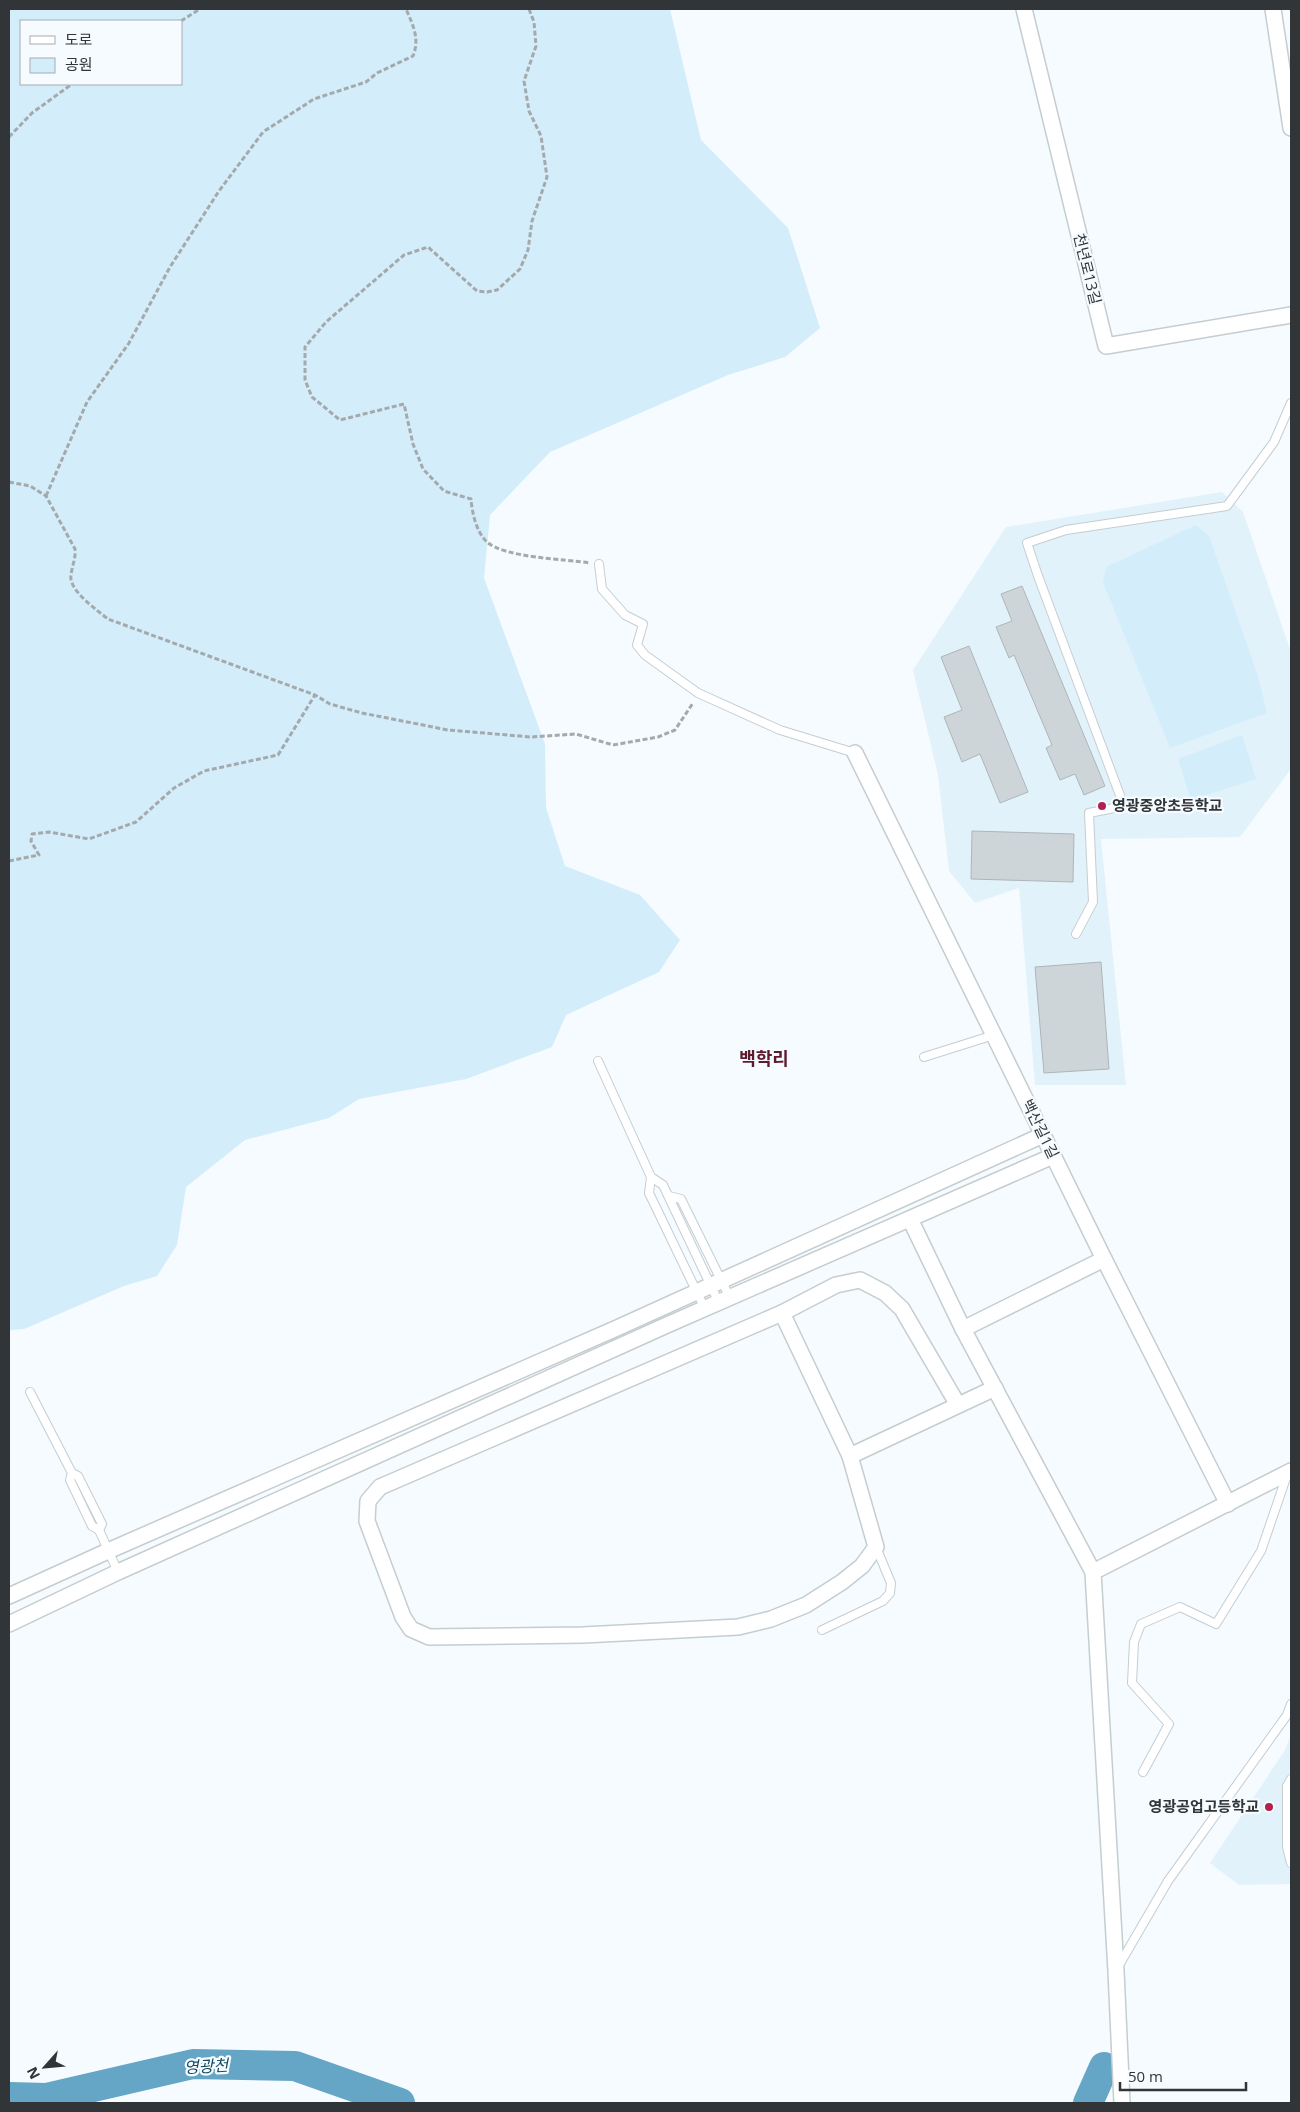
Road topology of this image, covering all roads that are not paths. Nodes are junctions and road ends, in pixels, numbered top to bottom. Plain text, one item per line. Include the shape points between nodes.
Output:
1 (1024, 9) edge
2 (1273, 9) edge
3 (1291, 128) edge
4 (1291, 315) edge
5 (1291, 403) edge
6 (599, 564) road end
7 (855, 753) joint
8 (1076, 934) dead end
9 (994, 1035) junction
10 (924, 1057) dead end
11 (598, 1061) dead end
12 (1043, 1135) junction
13 (1053, 1156) junction
14 (650, 1177) junction
15 (669, 1196) junction
16 (910, 1219) junction
17 (1104, 1259) junction
18 (710, 1286) junction
19 (718, 1303) junction
20 (782, 1313) junction
21 (963, 1329) junction
22 (995, 1388) junction
23 (30, 1392) dead end
24 (958, 1405) junction
25 (850, 1456) junction
26 (1290, 1472) edge
27 (1228, 1504) junction
28 (876, 1547) junction
29 (108, 1551) junction
30 (118, 1572) junction
31 (1093, 1572) junction
32 (9, 1596) edge
33 (9, 1624) edge
34 (822, 1630) dead end
35 (1291, 1704) edge
36 (1143, 1772) dead end
37 (1291, 1779) edge
38 (1291, 1863) edge
39 (1116, 1971) junction
40 (1122, 2103) edge

1 - 4 street, 천년로13길 via 1106,346
2 - 3 street
5 - 8 lane via 1274,442 1227,506 1066,530 1027,543 1124,806 1089,812 1093,902
6 - 7 lane via 602,588 625,615 643,624 637,645 645,655 698,694 780,730
7 - 9 street, 백산길1길
9 - 10 lane
9 - 12 street, 백산길1길
11 - 14 lane
12 - 13 street, 백산길1길
12 - 18 street
13 - 16 street
13 - 17 street, 백산길1길
14 - 15 lane via 664,1185
14 - 18 lane via 649,1193
15 - 18 lane
15 - 18 lane via 681,1200
16 - 19 street
16 - 21 street
17 - 21 street
17 - 27 street, 백산길1길
18 - 19 lane
18 - 19 lane
18 - 19 lane
18 - 29 street
19 - 30 street
20 - 24 street via 836,1285 860,1280 885,1293 902,1309
20 - 25 street
20 - 28 street via 380,1487 368,1501 367,1521 403,1617 411,1629 429,1637 584,1635 738,1627 771,1619 806,1605 862,1566
21 - 22 street
22 - 24 street
22 - 31 street
23 - 29 lane via 102,1524 99,1530
24 - 25 street
25 - 28 street
26 - 27 street
26 - 36 lane via 1261,1551 1216,1624 1180,1607 1141,1624 1134,1642 1132,1683 1169,1724
27 - 31 street
28 - 34 lane via 891,1583 890,1594 883,1601
29 - 30 lane
29 - 32 street
30 - 33 street
31 - 39 street
35 - 39 lane via 1168,1881
37 - 38 lane via 1287,1786 1287,1848
39 - 40 street

